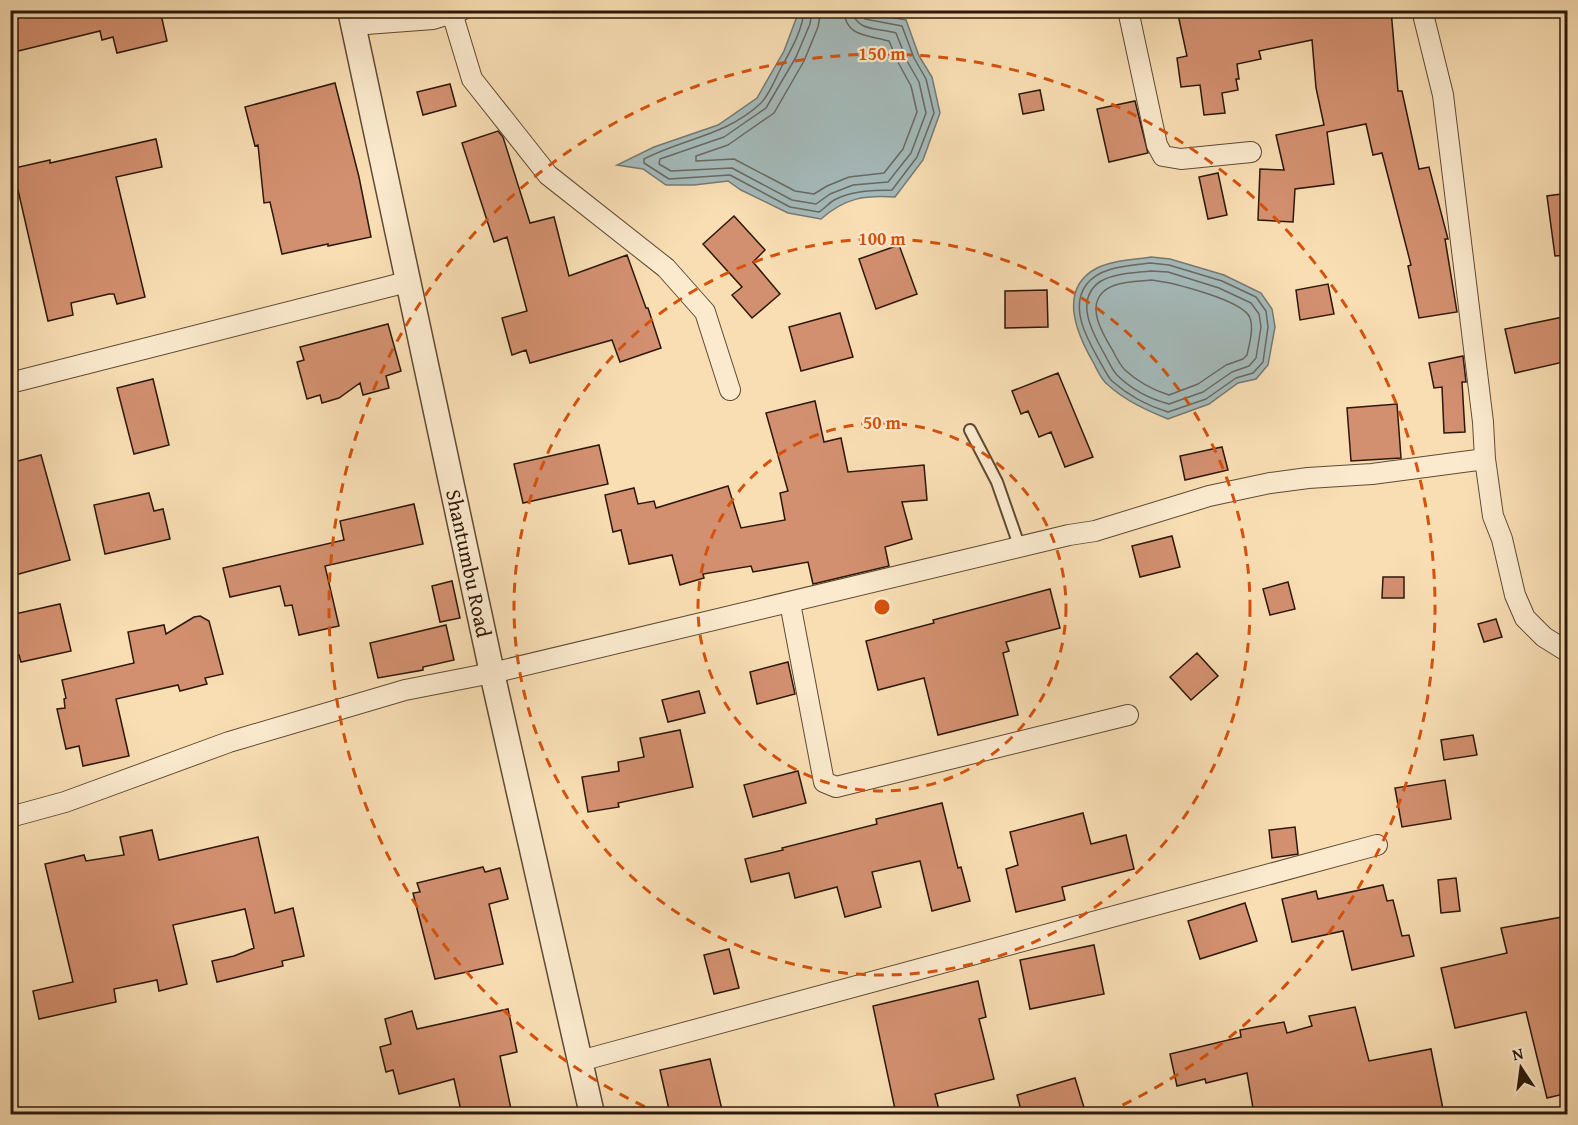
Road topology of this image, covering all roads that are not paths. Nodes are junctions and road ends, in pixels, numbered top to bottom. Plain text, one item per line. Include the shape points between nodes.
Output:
1 (1128, 10) edge
2 (1422, 10) edge
3 (445, 13) edge
4 (352, 18) edge
5 (1251, 152) dead end
6 (407, 282) junction
7 (10, 383) edge
8 (730, 390) dead end
9 (970, 430) dead end
10 (1485, 459) junction
11 (1020, 548) junction
12 (790, 603) junction
13 (1568, 652) edge
14 (492, 673) junction
15 (1128, 715) dead end
16 (10, 817) edge
17 (1377, 846) dead end
18 (580, 1060) junction
19 (592, 1114) edge

1 - 5 street via 1157,145 1163,156 1181,159
2 - 10 street via 1443,95
3 - 4 street
3 - 8 street via 472,79 548,175 666,268 705,312
4 - 6 street, Shantumbu Road
6 - 7 street
6 - 14 street, Shantumbu Road
9 - 11 lane via 997,482
10 - 11 street via 1270,483
10 - 13 street via 1493,516 1515,595 1525,618
11 - 12 street
12 - 14 street
12 - 15 street via 824,782 836,787
14 - 16 street via 405,690 229,742 65,802
14 - 18 street, Shantumbu Road
17 - 18 street
18 - 19 street, Shantumbu Road

